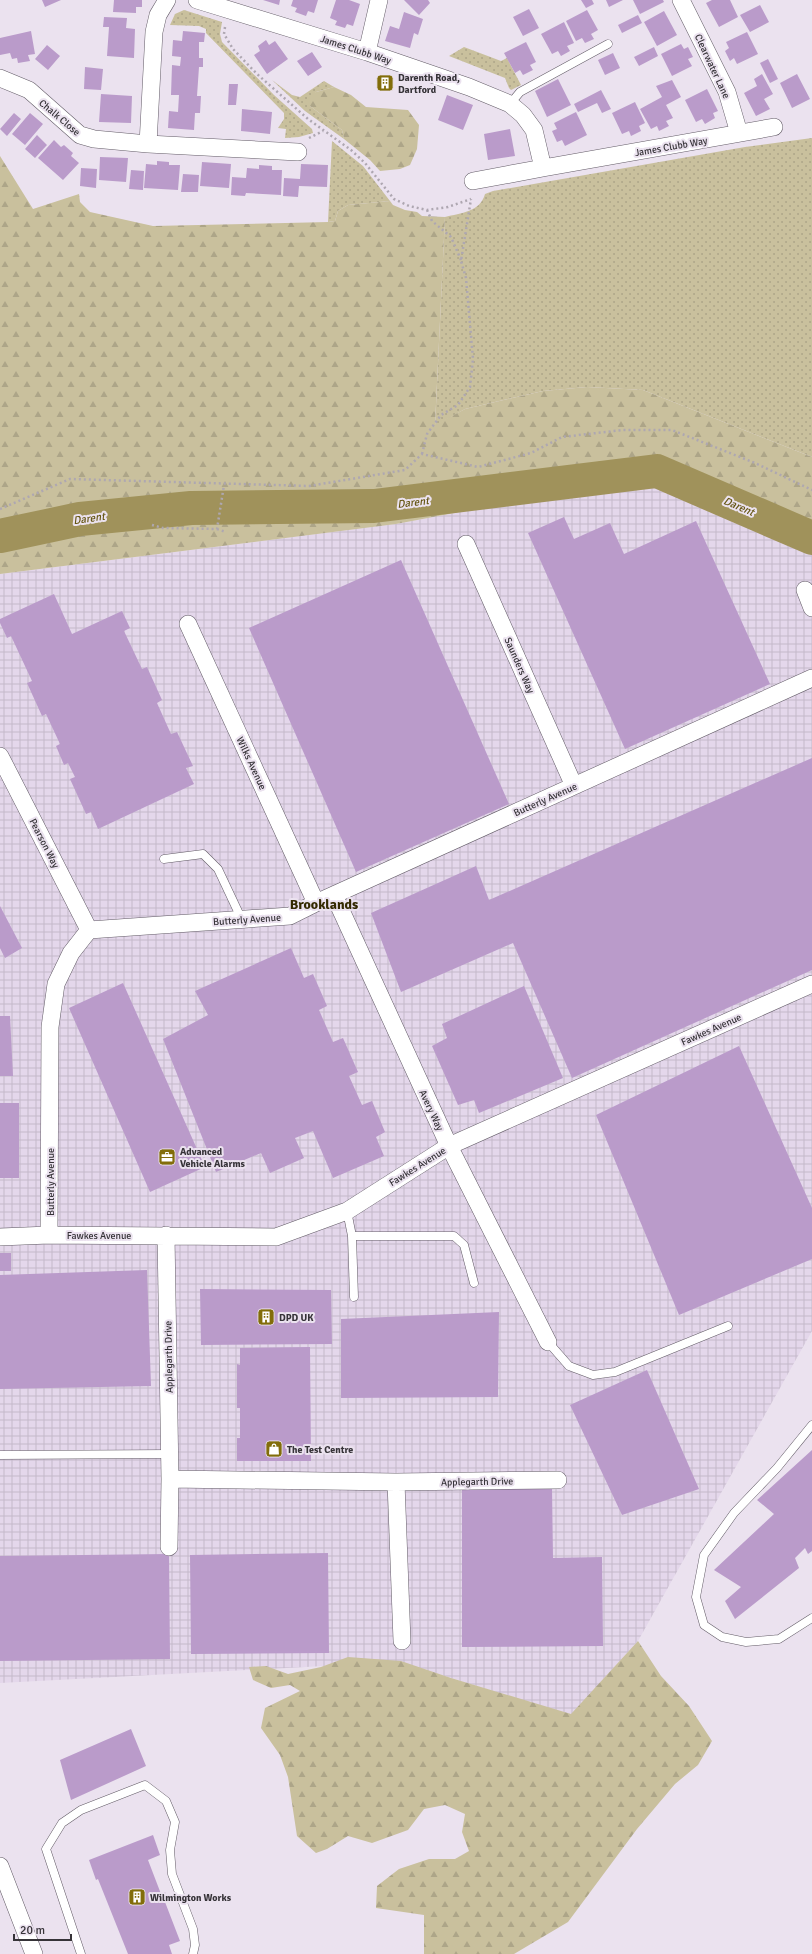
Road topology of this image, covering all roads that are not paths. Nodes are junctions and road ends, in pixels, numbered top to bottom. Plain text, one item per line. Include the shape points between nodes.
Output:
1 (167, 0) edge
2 (197, 0) edge
3 (379, 0) edge
4 (680, 0) edge
5 (608, 44) dead end
6 (367, 52) junction
7 (0, 78) edge
8 (510, 104) junction
9 (774, 127) dead end
10 (739, 133) junction
11 (148, 144) junction
12 (298, 152) dead end
13 (543, 168) junction
14 (473, 180) road end
15 (466, 544) dead end
16 (805, 590) dead end
17 (812, 608) edge
18 (188, 624) dead end
19 (812, 678) edge
20 (0, 756) edge
21 (574, 786) junction
22 (164, 859) dead end
23 (334, 895) junction
24 (316, 903) junction
25 (242, 920) junction
26 (89, 930) junction
27 (812, 984) edge
28 (449, 1146) junction
29 (347, 1211) junction
30 (49, 1235) junction
31 (166, 1235) junction
32 (352, 1236) junction
33 (0, 1237) edge
34 (474, 1283) dead end
35 (354, 1297) dead end
36 (728, 1326) dead end
37 (548, 1342) joint
38 (812, 1425) edge
39 (170, 1454) junction
40 (0, 1455) edge
41 (170, 1479) junction
42 (558, 1480) dead end
43 (396, 1482) junction
44 (169, 1547) dead end
45 (812, 1618) edge
46 (402, 1641) dead end
47 (0, 1866) edge
48 (34, 1954) edge
49 (81, 1954) edge
50 (193, 1954) edge

1 - 11 street via 158,15 154,32
2 - 6 street, James Clubb Way
3 - 6 street
4 - 10 street, Clearwater Lane via 727,92
5 - 8 lane via 520,92
6 - 8 street, James Clubb Way
7 - 11 street, Chalk Close via 29,90 80,135 94,139
8 - 13 street, James Clubb Way via 523,115 534,130
9 - 10 street, James Clubb Way
10 - 13 street, James Clubb Way
11 - 12 street, Chalk Close
13 - 14 street, James Clubb Way
15 - 21 street, Saunders Way
16 - 17 street
18 - 24 street, Wilks Avenue
19 - 21 street, Butterly Avenue
20 - 26 street, Pearson Way
21 - 23 street, Butterly Avenue
22 - 25 lane via 203,854 218,869
23 - 24 street, Butterly Avenue
23 - 28 street, Avery Way
24 - 25 street, Butterly Avenue via 290,916
25 - 26 street, Butterly Avenue
26 - 30 street, Butterly Avenue via 71,953 56,984 51,1020
27 - 28 street, Fawkes Avenue
28 - 29 street, Fawkes Avenue
28 - 37 street, Avery Way
29 - 31 street, Fawkes Avenue via 276,1237
29 - 32 lane
30 - 31 street, Fawkes Avenue
30 - 33 street, Fawkes Avenue
31 - 39 street, Applegarth Drive
32 - 34 lane via 454,1236 464,1245
32 - 35 lane
36 - 37 lane via 615,1372 593,1375 569,1366
38 - 45 lane via 777,1468 734,1513 704,1555 696,1597 704,1625 722,1637 746,1642 779,1639
39 - 40 lane
39 - 41 street, Applegarth Drive
41 - 43 street, Applegarth Drive
41 - 44 street, Applegarth Drive
42 - 43 street, Applegarth Drive
43 - 46 street
47 - 48 street
49 - 50 lane via 46,1849 62,1823 81,1810 145,1785 166,1801 175,1822 170,1850 172,1874 193,1929

